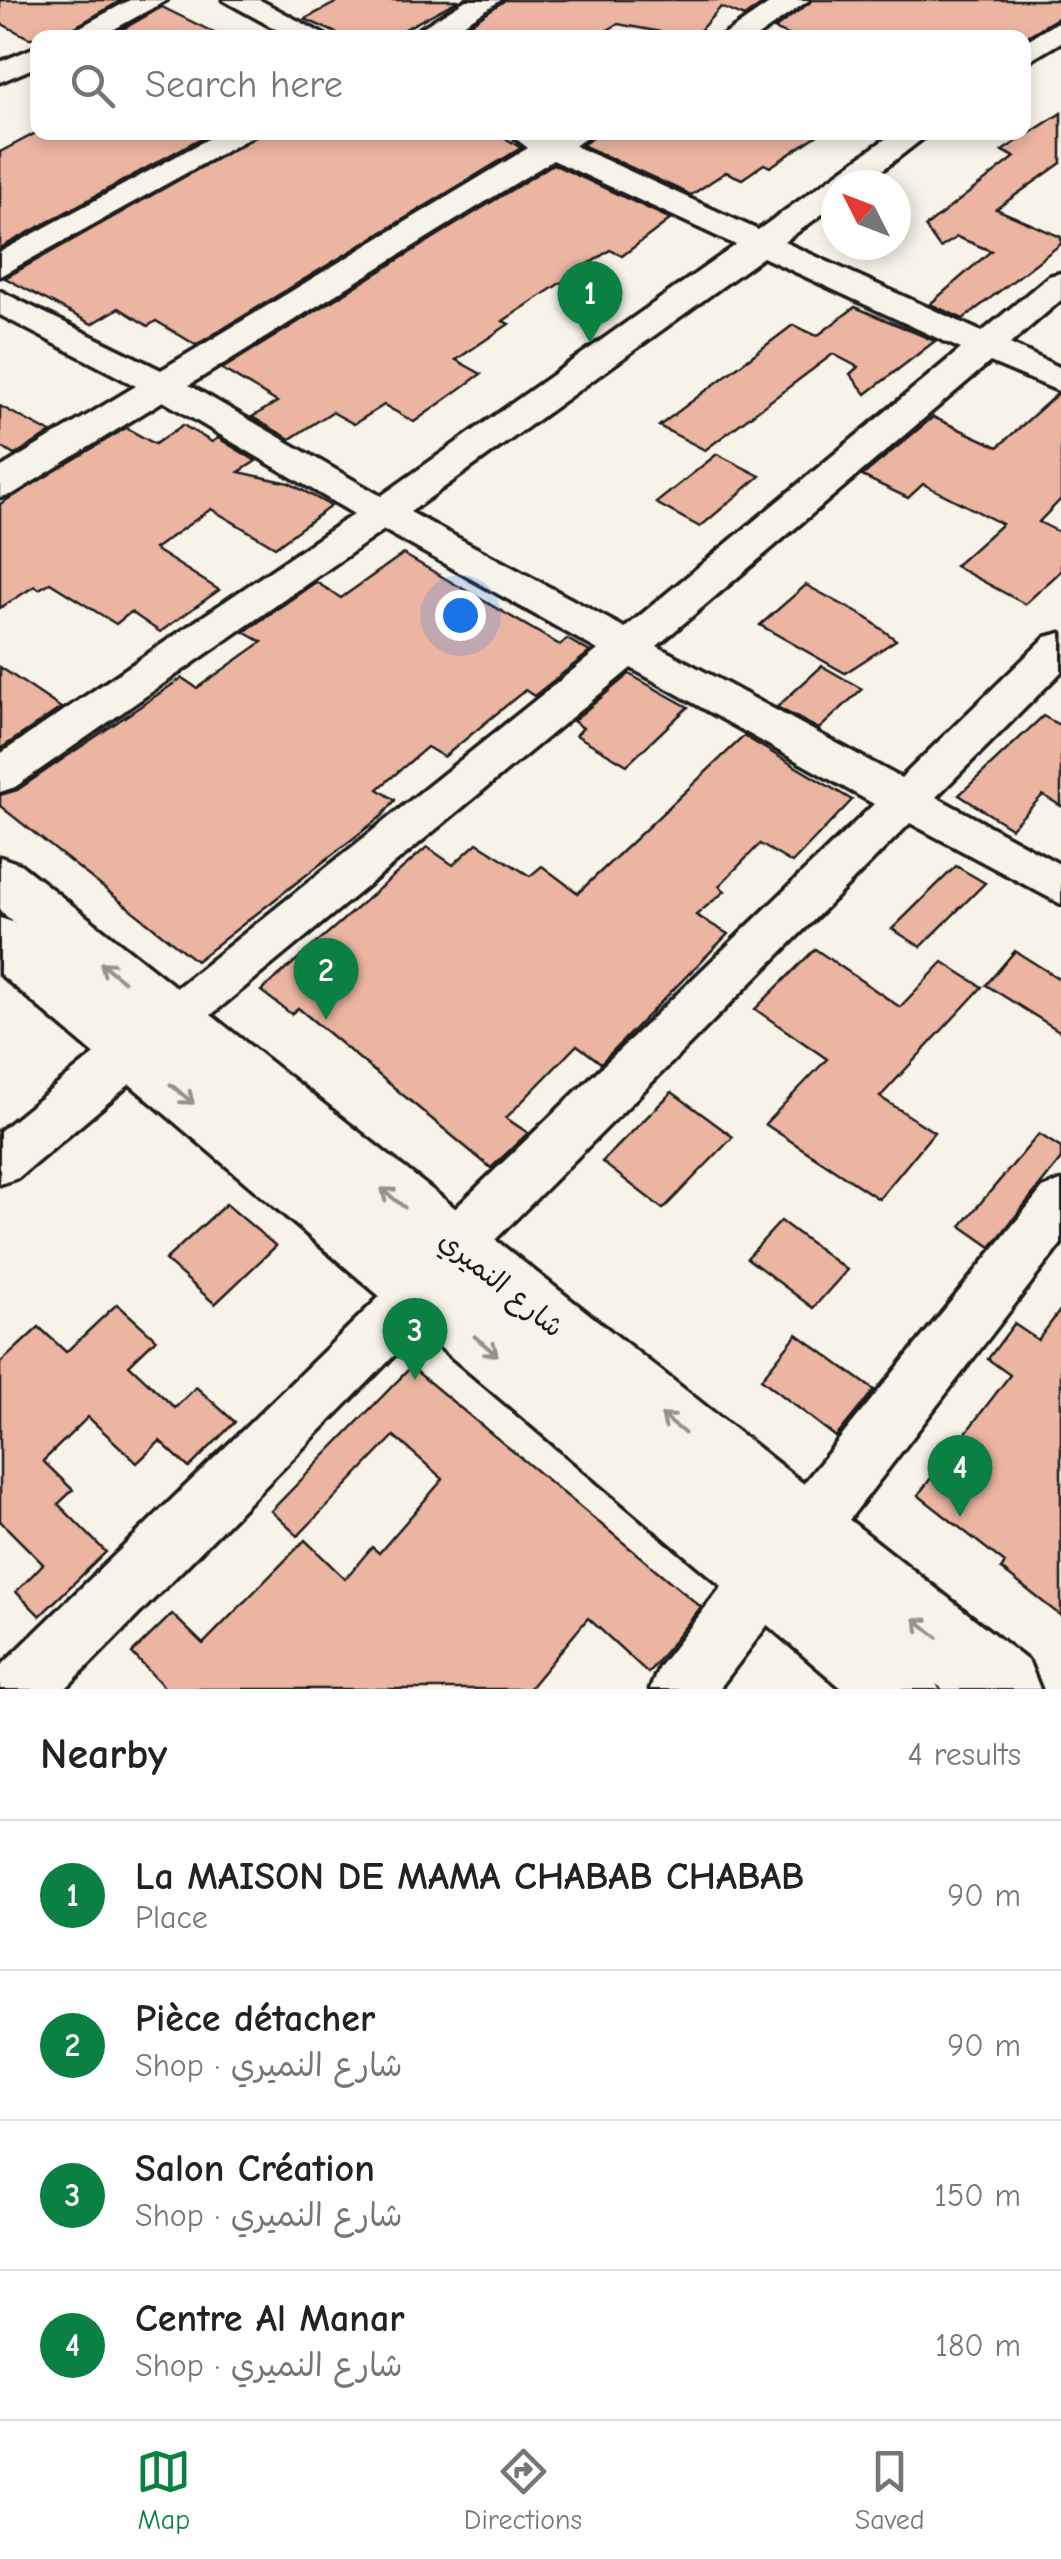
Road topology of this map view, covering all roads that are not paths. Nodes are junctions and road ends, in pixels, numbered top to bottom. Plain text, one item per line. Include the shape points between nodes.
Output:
1 (153, 0) edge
2 (237, 0) edge
3 (487, 0) edge
4 (795, 0) edge
5 (1061, 29) edge
6 (91, 30) edge
7 (299, 30) edge
8 (433, 30) edge
9 (747, 30) edge
10 (1031, 51) edge
11 (30, 59) edge
12 (0, 73) edge
13 (230, 140) edge
14 (565, 140) edge
15 (905, 140) edge
16 (863, 170) edge
17 (821, 201) edge
18 (760, 244) junction
19 (0, 266) edge
20 (1061, 282) edge
21 (0, 301) edge
22 (986, 345) junction
23 (1061, 381) edge
24 (160, 384) junction
25 (0, 485) edge
26 (382, 513) junction
27 (1061, 646) edge
28 (628, 649) junction
29 (0, 776) edge
30 (905, 799) junction
31 (0, 879) edge
32 (1061, 886) edge
33 (0, 941) edge
34 (152, 1036) junction
35 (0, 1162) edge
36 (1061, 1204) edge
37 (437, 1269) junction
38 (785, 1554) junction
39 (22, 1689) edge
40 (681, 1689) edge
41 (901, 1689) edge
42 (1002, 1689) edge

1 - 6 street
2 - 7 street
3 - 8 street
4 - 9 street
5 - 10 street
11 - 12 street
13 - 19 street
14 - 18 street
14 - 24 street
15 - 16 street
17 - 18 street
18 - 22 street
18 - 26 street
20 - 22 street
21 - 24 street
22 - 23 street
22 - 28 street
24 - 25 street
24 - 26 street
26 - 28 street
26 - 29 street
27 - 30 street
28 - 30 street
28 - 34 street
30 - 32 street
30 - 37 street
34 -> 31 main road, شارع النميري
33 - 34 main road, شارع النميري
34 - 35 street
34 - 37 main road, شارع النميري
36 - 38 street
37 - 38 main road, شارع النميري
37 - 39 street
38 - 40 street
38 - 41 main road, شارع النميري
42 -> 38 main road, شارع النميري

